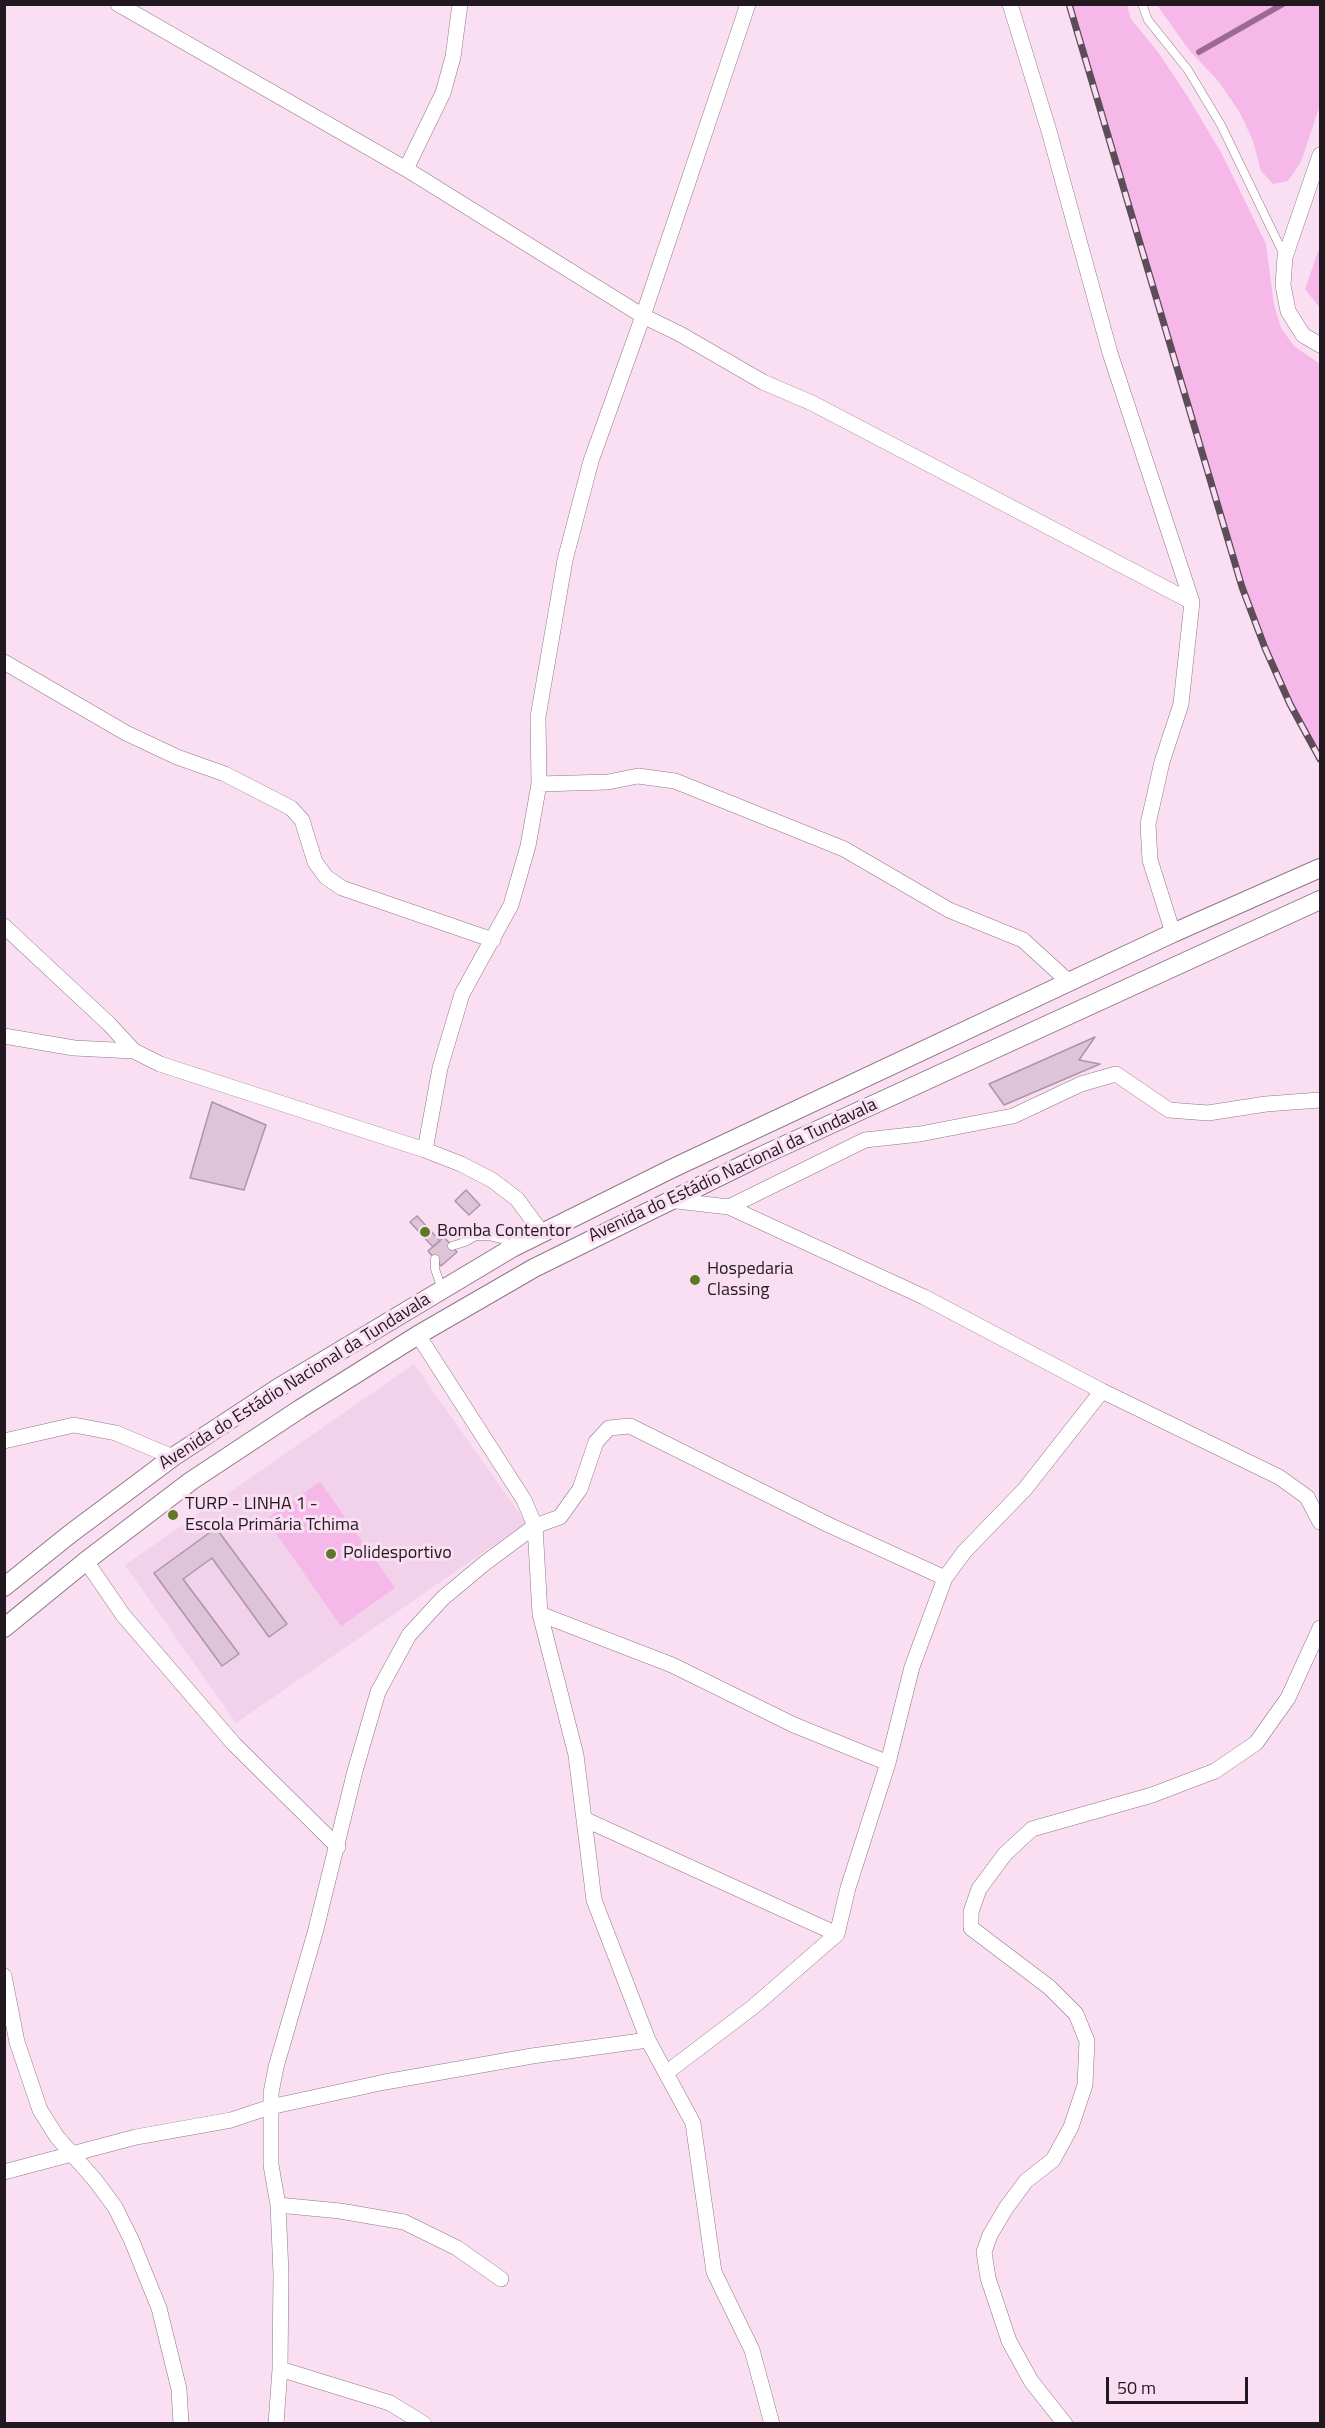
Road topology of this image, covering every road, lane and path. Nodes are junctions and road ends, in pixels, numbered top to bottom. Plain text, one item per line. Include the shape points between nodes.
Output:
1 (118, 4) edge
2 (460, 4) edge
3 (747, 4) edge
4 (1010, 4) edge
5 (1142, 4) edge
6 (1320, 155) edge
7 (406, 170) junction
8 (1318, 173) edge
9 (1285, 257) junction
10 (643, 316) junction
11 (1320, 345) edge
12 (1192, 602) junction
13 (4, 662) edge
14 (539, 784) junction
15 (1320, 868) edge
16 (1320, 900) edge
17 (4, 926) edge
18 (1173, 933) junction
19 (493, 940) junction
20 (1070, 982) junction
21 (4, 1036) edge
22 (134, 1051) junction
23 (1320, 1100) edge
24 (425, 1150) junction
25 (668, 1200) junction
26 (729, 1207) junction
27 (542, 1233) junction
28 (452, 1246) dead end
29 (512, 1248) junction
30 (435, 1259) dead end
31 (442, 1289) junction
32 (418, 1335) junction
33 (1102, 1391) junction
34 (4, 1441) edge
35 (173, 1457) junction
36 (1320, 1522) edge
37 (535, 1526) junction
38 (86, 1561) junction
39 (945, 1578) junction
40 (4, 1587) edge
41 (540, 1614) junction
42 (4, 1628) edge
43 (1320, 1628) edge
44 (888, 1763) junction
45 (584, 1819) junction
46 (338, 1847) junction
47 (837, 1934) junction
48 (4, 1976) edge
49 (648, 2040) junction
50 (666, 2073) junction
51 (270, 2107) junction
52 (71, 2154) junction
53 (4, 2172) edge
54 (278, 2205) junction
55 (501, 2279) dead end
56 (280, 2369) junction
57 (181, 2424) edge
58 (276, 2424) edge
59 (424, 2424) edge
60 (772, 2424) edge
61 (1065, 2424) edge

1 - 7 street
2 - 7 street via 453,57 443,93
3 - 10 street
4 - 12 street via 1110,353
5 - 9 lane via 1148,20 1188,70 1221,125
6 - 8 street
7 - 10 street
8 - 9 street
9 - 11 street via 1283,285 1288,311 1303,335
10 - 12 street via 763,382 812,403
10 - 14 street via 591,461 565,560 538,717
12 - 18 street via 1181,704 1148,824 1150,860
13 - 19 street via 126,733 225,774 291,808 302,820 315,862 326,877 342,888
14 - 19 street via 517,885
14 - 20 street via 608,782 638,776 675,781 843,849 949,910 1023,940
15 - 18 street, Avenida do Estádio Nacional da Tundavala
16 - 25 street, Avenida do Estádio Nacional da Tundavala
17 - 22 street
18 - 20 street, Avenida do Estádio Nacional da Tundavala
19 - 24 street via 462,994 441,1068
20 - 27 street, Avenida do Estádio Nacional da Tundavala
21 - 22 street via 74,1048
22 - 24 street via 160,1065
23 - 26 street via 1208,1113 1169,1110 1116,1074 1081,1084 1013,1116 865,1140
24 - 27 street via 492,1180 517,1199
25 - 26 street
25 - 32 street, Avenida do Estádio Nacional da Tundavala via 534,1268
26 - 33 street via 924,1297
27 - 29 street, Avenida do Estádio Nacional da Tundavala
28 - 29 lane via 476,1236 489,1236 502,1239
29 - 31 street, Avenida do Estádio Nacional da Tundavala
30 - 31 lane
31 - 35 street, Avenida do Estádio Nacional da Tundavala
32 - 37 street via 525,1500
32 - 38 street, Avenida do Estádio Nacional da Tundavala via 191,1481
33 - 36 street via 1279,1477 1307,1497
33 - 39 street via 1025,1489 964,1552
34 - 35 street via 74,1425 116,1433
35 - 40 street, Avenida do Estádio Nacional da Tundavala
37 - 39 street via 560,1517 580,1489 596,1442 609,1428 630,1426
37 - 41 street
37 - 46 street via 443,1598 410,1635 378,1692
38 - 42 street, Avenida do Estádio Nacional da Tundavala
38 - 46 street via 123,1615 233,1743
39 - 44 street via 912,1667
41 - 44 street via 672,1665 794,1725
41 - 45 street via 576,1755
43 - 61 street via 1288,1698 1257,1743 1215,1771 1152,1795 1032,1829 1005,1854 979,1889 970,1912 971,1928 1048,1987 1076,2014 1088,2041 1085,2085 1071,2127 1053,2160 1026,2181 1006,2208 984,2252 988,2278 1010,2341 1031,2381
44 - 47 street
45 - 47 street
45 - 49 street via 594,1900
46 - 51 street via 276,2067
47 - 50 street via 753,2007
48 - 52 street via 17,2042 40,2110
49 - 50 street
49 - 51 street via 385,2082
50 - 60 street via 693,2123 714,2272 753,2350
51 - 52 street via 231,2120 136,2137
51 - 54 street via 271,2166
52 - 53 street
52 - 57 street via 115,2207 135,2249 159,2308 179,2389
54 - 55 street via 404,2222 457,2248
54 - 56 street
56 - 58 street
56 - 59 street via 390,2403

